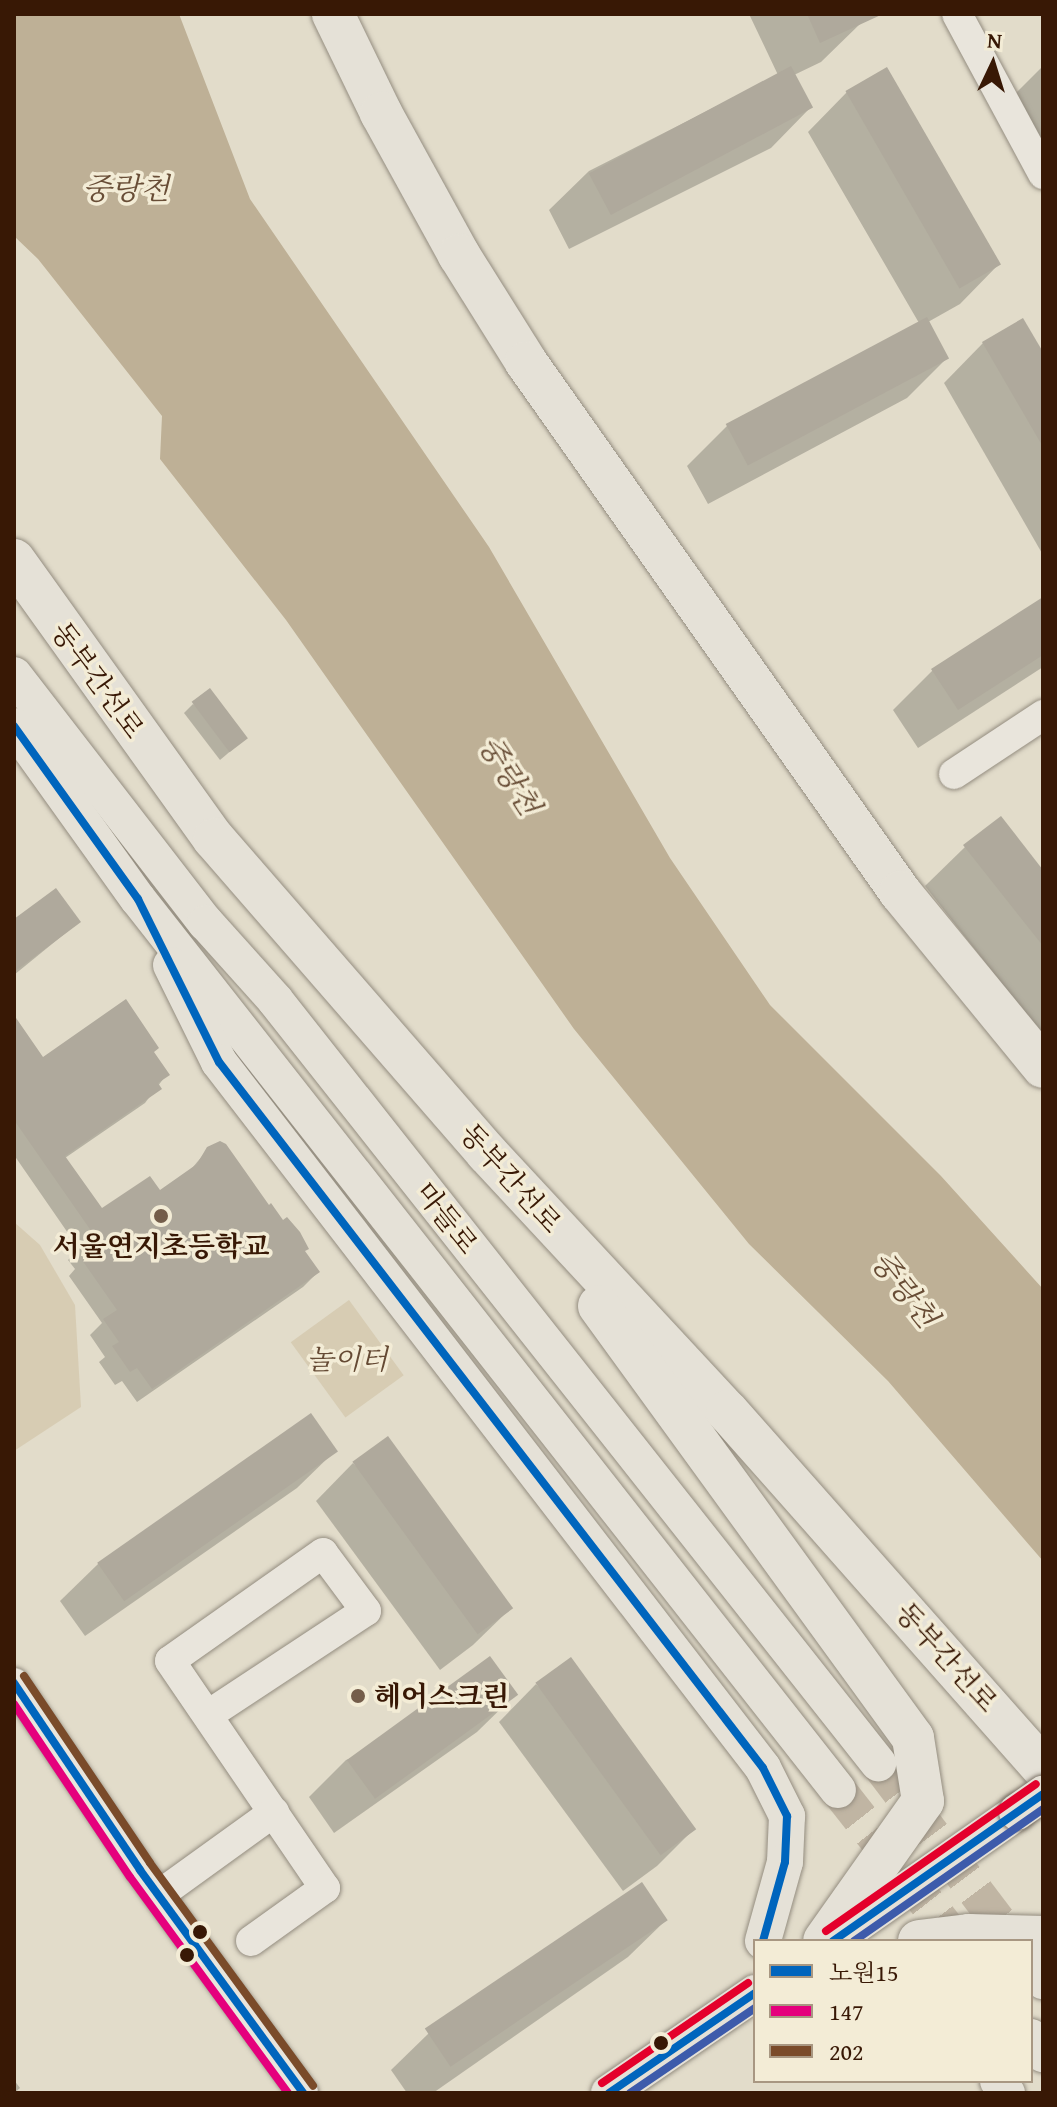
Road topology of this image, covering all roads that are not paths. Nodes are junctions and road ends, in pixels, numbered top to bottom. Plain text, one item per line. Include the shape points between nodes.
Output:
1 (333, 14) edge
2 (957, 14) edge
3 (1043, 174) edge
4 (14, 560) edge
5 (14, 675) edge
6 (1043, 715) edge
7 (14, 726) edge
8 (954, 774) dead end
9 (900, 892) junction
10 (138, 899) junction
11 (1043, 1031) edge
12 (1043, 1067) edge
13 (487, 1153) junction
14 (727, 1411) junction
15 (14, 1683) edge
16 (208, 1715) junction
17 (878, 1763) tunnel mouth
18 (1043, 1768) edge
19 (838, 1790) tunnel mouth
20 (1034, 1804) edge
21 (274, 1812) junction
22 (159, 1895) junction
23 (764, 1939) edge
24 (825, 1939) edge
25 (836, 1939) edge
26 (936, 1939) edge
27 (979, 1939) edge
28 (251, 1941) dead end
29 (753, 1990) edge
30 (303, 2093) edge
31 (609, 2093) edge

1 - 9 highway via 459,255 526,362
2 - 3 street
4 - 13 highway, 동부간선로 via 214,839
5 - 17 main road, 마들로
6 - 8 street
7 - 10 main road, 마들로
9 - 11 highway via 990,971
9 - 12 highway
10 - 19 main road, 마들로
10 - 23 main road via 219,1062 763,1768 787,1816 785,1862
13 - 14 highway, 동부간선로
13 - 24 highway via 913,1738 923,1801
14 - 18 highway, 동부간선로
14 - 20 highway via 764,1477 956,1699
15 - 22 street
16 - 16 street via 170,1661 323,1553 366,1611
16 - 21 street
20 - 25 main road
21 - 22 street
21 - 28 street via 325,1888
22 - 30 street
26 - 27 highway
29 - 31 main road

